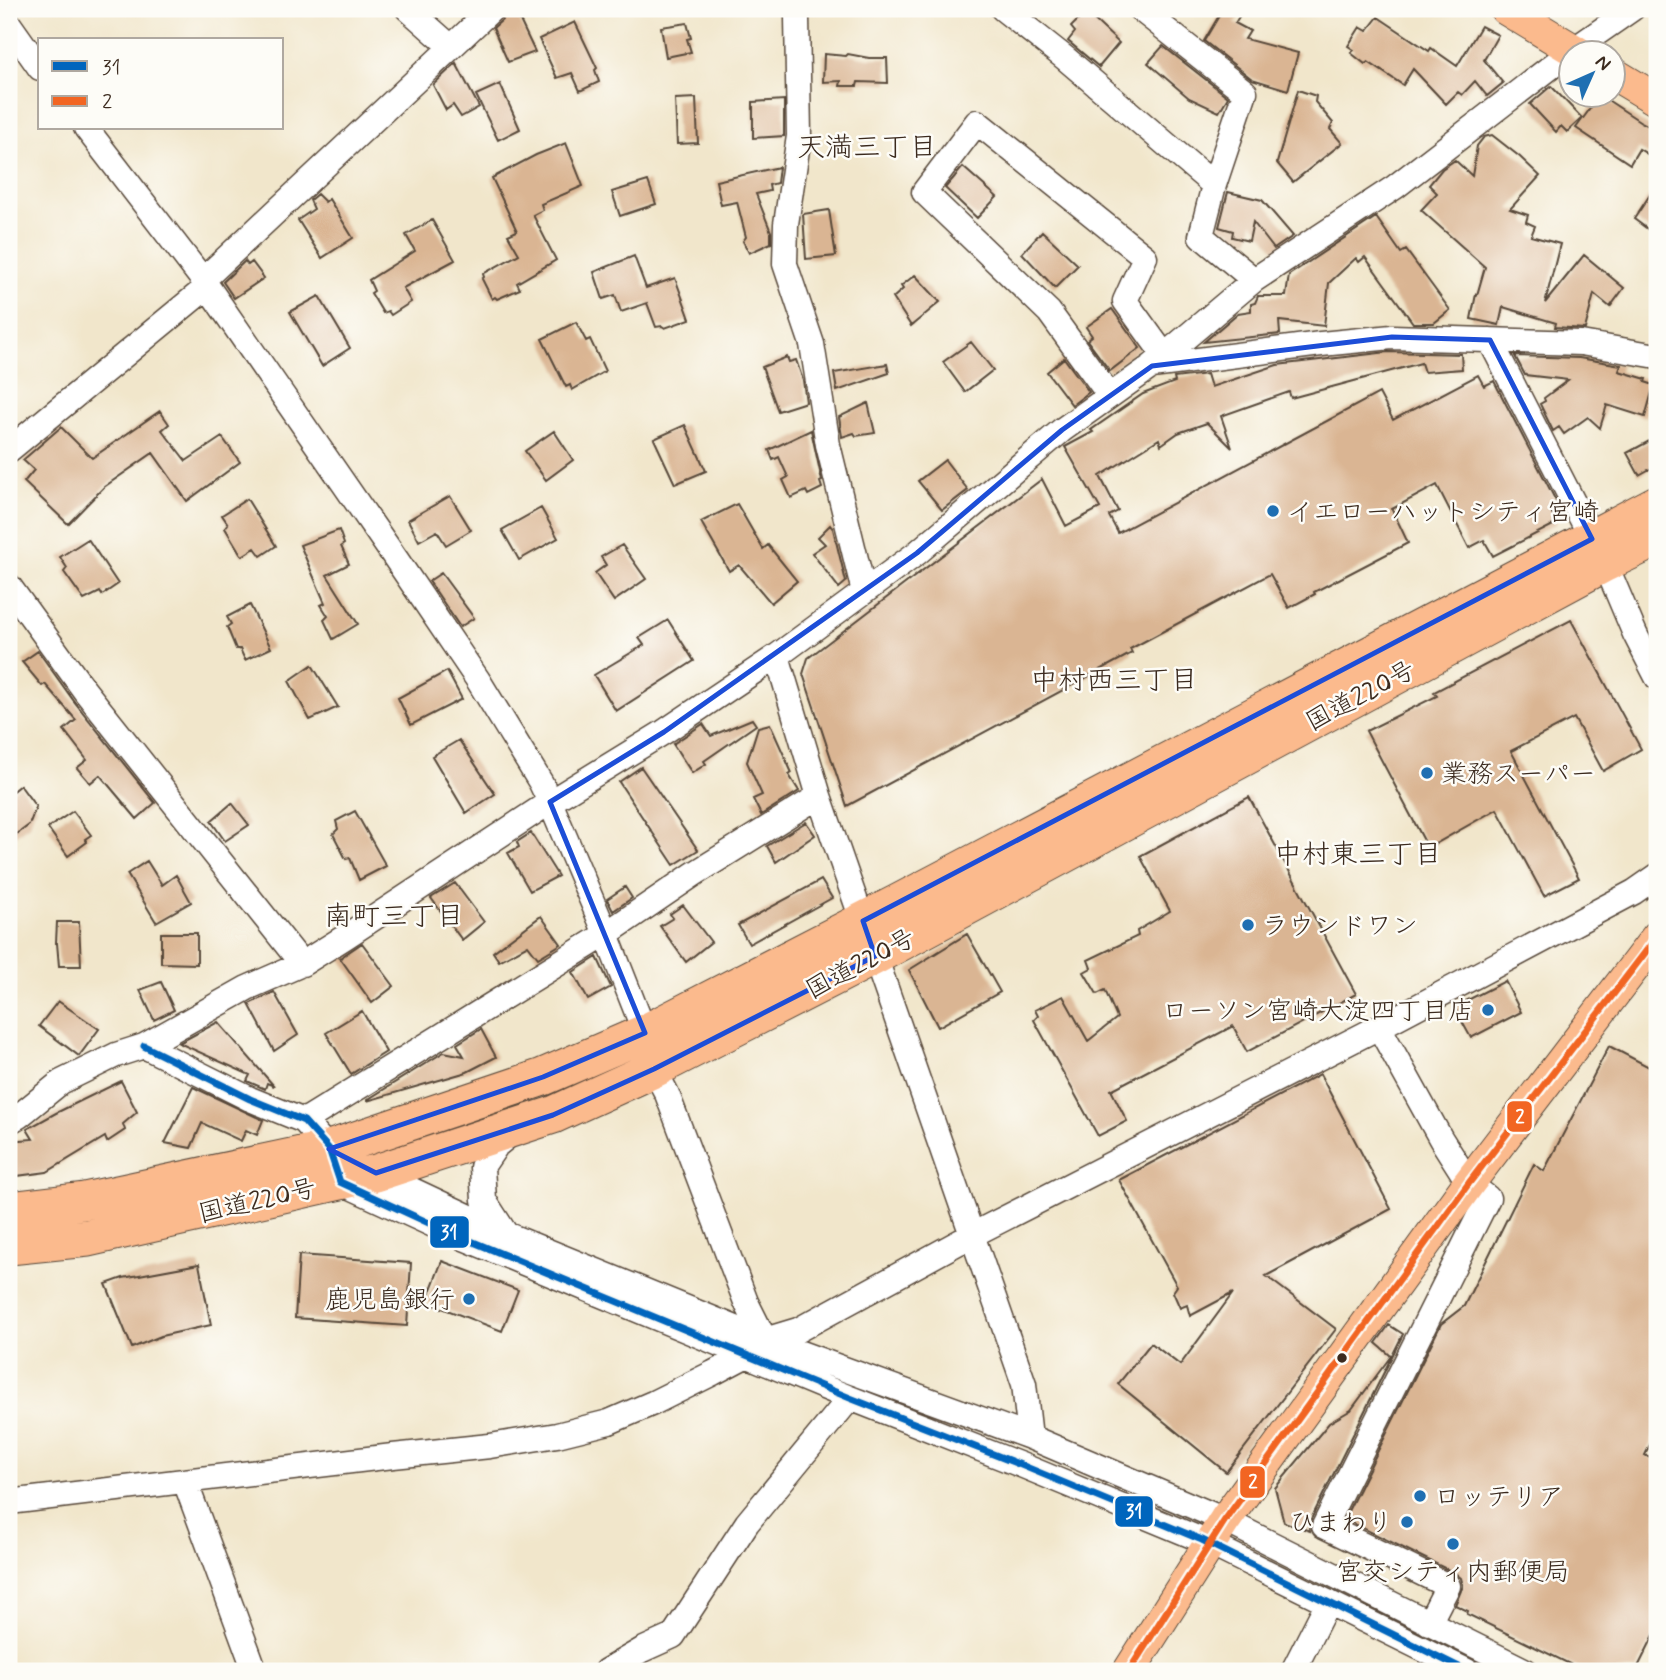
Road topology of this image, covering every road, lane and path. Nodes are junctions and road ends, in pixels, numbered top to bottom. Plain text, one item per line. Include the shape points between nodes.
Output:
1 (408, 9) edge
2 (492, 9) edge
3 (796, 9) edge
4 (1003, 9) edge
5 (1140, 9) edge
6 (1506, 9) edge
7 (1632, 9) edge
8 (9, 24) edge
9 (1593, 38) edge
10 (1558, 41) edge
11 (451, 47) junction
12 (1558, 64) edge
13 (38, 65) edge
14 (1628, 82) edge
15 (1657, 100) edge
16 (88, 130) edge
17 (1214, 185) junction
18 (1254, 280) junction
19 (205, 283) junction
20 (1490, 340) junction
21 (1657, 356) edge
22 (1158, 361) junction
23 (1110, 396) junction
24 (9, 450) edge
25 (1657, 504) edge
26 (1657, 538) edge
27 (1599, 551) junction
28 (9, 586) edge
29 (864, 592) junction
30 (778, 656) junction
31 (1657, 677) edge
32 (819, 796) junction
33 (550, 802) junction
34 (1657, 876) edge
35 (863, 921) junction
36 (606, 934) junction
37 (1657, 937) edge
38 (875, 956) junction
39 (302, 964) junction
40 (1379, 1027) junction
41 (646, 1033) junction
42 (145, 1046) junction
43 (654, 1069) junction
44 (304, 1121) junction
45 (9, 1122) edge
46 (522, 1125) junction
47 (334, 1166) junction
48 (376, 1173) junction
49 (1469, 1183) junction
50 (9, 1210) edge
51 (506, 1234) junction
52 (972, 1236) junction
53 (9, 1246) edge
54 (756, 1347) junction
55 (850, 1398) junction
56 (1030, 1437) junction
57 (185, 1481) junction
58 (9, 1502) edge
59 (1217, 1532) junction
60 (1328, 1602) junction
61 (1429, 1623) junction
62 (255, 1671) edge
63 (606, 1671) edge
64 (1129, 1671) edge
65 (1293, 1671) edge
66 (1467, 1671) edge
67 (1526, 1671) edge

1 - 11 street
2 - 11 street
3 - 29 street via 799,136 785,264 812,344 828,445
4 - 17 street
5 - 17 street via 1245,92
6 - 10 main road
7 - 9 street
8 - 13 street
11 - 19 street
12 - 18 street via 1395,187
14 - 15 main road
16 - 19 street
17 - 18 street via 1201,236
18 - 22 street
19 - 24 street
19 - 33 street via 478,680
20 - 21 street via 1581,343
20 - 22 street via 1392,337
20 - 27 street
22 - 23 street
22 - 23 street via 1125,301 1145,257 977,122 924,192 1049,312
23 - 29 street
25 - 27 highway, 国道220号
26 - 27 highway, 国道220号
27 - 31 street
27 - 35 highway, 国道220号 via 1425,624
27 - 38 highway, 国道220号
28 - 39 street via 85,691
29 - 30 street
30 - 32 street
30 - 33 street
32 - 35 street
32 - 36 street
33 - 36 street
33 - 39 street
34 - 40 street
35 - 38 street
35 - 41 highway, 国道220号
36 - 41 street
36 - 44 street
37 - 49 main road
38 - 43 highway, 国道220号
38 - 52 street
39 - 42 street via 247,988
40 - 49 street
40 - 52 street
41 - 47 highway, 国道220号
42 - 44 street
42 - 45 street via 61,1083
43 - 46 highway, 国道220号
43 - 54 street via 747,1303
44 - 47 street
46 - 48 highway, 国道220号
46 - 51 street via 497,1145 482,1167 484,1200
47 - 48 highway, 国道220号
47 - 50 highway, 国道220号
47 - 53 highway, 国道220号 via 88,1238
47 - 54 street via 442,1229
48 - 51 street
49 - 59 main road
49 - 61 street via 1488,1198 1324,1526 1448,1586
51 - 54 street
52 - 54 street via 798,1331
52 - 56 street via 1024,1384
54 - 55 street
54 - 56 street
54 - 57 street via 653,1403 609,1422 557,1435
55 - 59 street via 1021,1465
55 - 63 street via 747,1523 673,1636
56 - 59 street
57 - 58 street
57 - 62 street
59 - 60 street
59 - 61 street
59 - 64 main road
60 - 65 street
60 - 66 street
61 - 67 street

